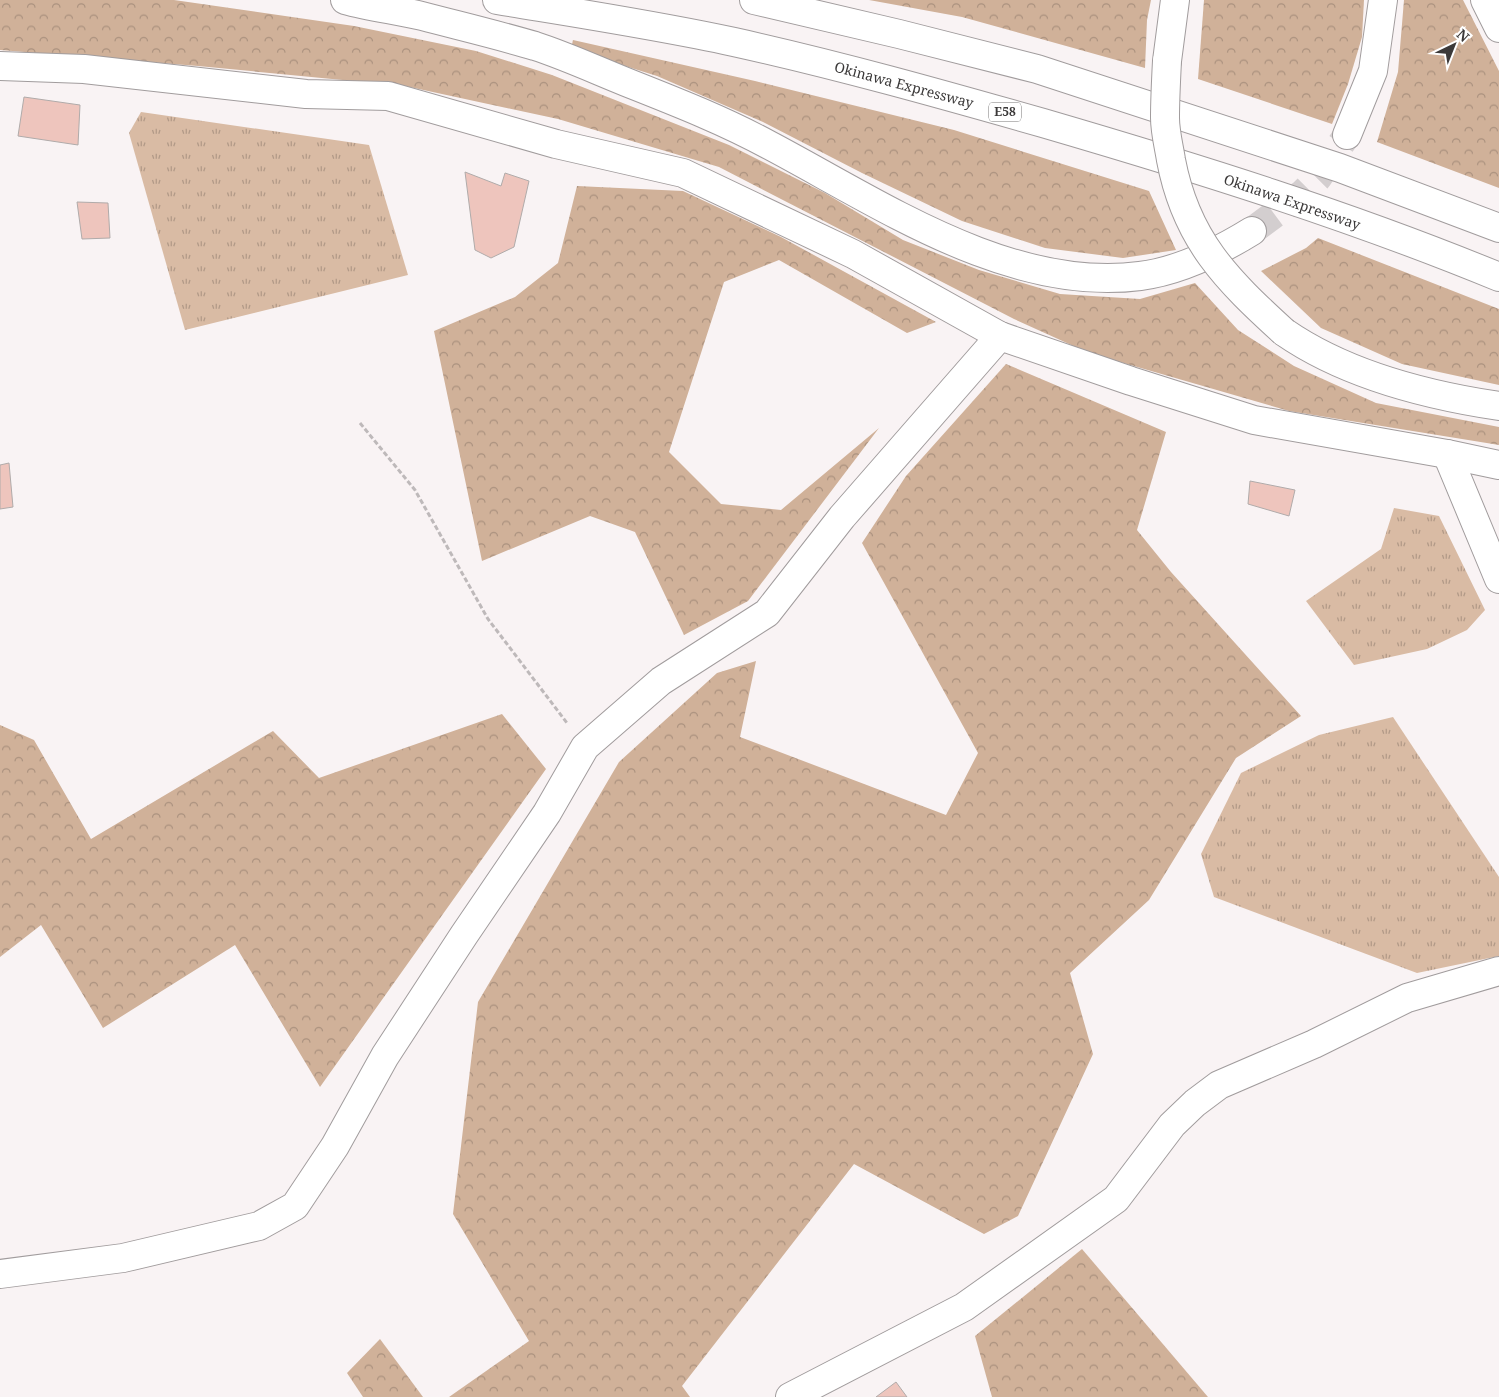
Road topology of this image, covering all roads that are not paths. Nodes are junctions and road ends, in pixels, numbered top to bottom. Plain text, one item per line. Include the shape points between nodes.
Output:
1 (346, 0) edge
2 (497, 0) edge
3 (754, 0) edge
4 (1176, 0) edge
5 (1383, 0) edge
6 (1485, 0) edge
7 (1499, 28) edge
8 (0, 66) edge
9 (1347, 135) tunnel mouth
10 (1499, 228) edge
11 (1252, 231) tunnel mouth
12 (1499, 277) edge
13 (1000, 336) junction
14 (1499, 406) edge
15 (1447, 454) junction
16 (1499, 465) edge
17 (1499, 579) edge
18 (1499, 971) edge
19 (0, 1274) edge
20 (790, 1397) edge

1 - 11 main road via 537,47 721,121 944,237 1004,261 1043,271 1112,279 1142,276 1202,258
2 - 12 main road, Okinawa Expressway / E58 via 733,41 987,107 1288,198
3 - 10 main road via 1037,69 1340,168
4 - 14 main road, bridge via 1167,61 1165,120 1175,182 1184,208 1215,262 1284,332 1306,347 1346,366 1416,389
5 - 9 main road via 1373,71
6 - 7 main road
8 - 13 main road via 84,69 306,94 388,96 556,144 683,173 853,254
13 - 15 main road via 1254,420
13 - 19 main road via 842,518 767,613 661,681 585,747 547,813 386,1056 335,1146 295,1206 259,1226 123,1258
15 - 16 main road
15 - 17 main road
18 - 20 main road via 1406,998 1314,1044 1219,1085 1172,1125 1116,1198 964,1307

